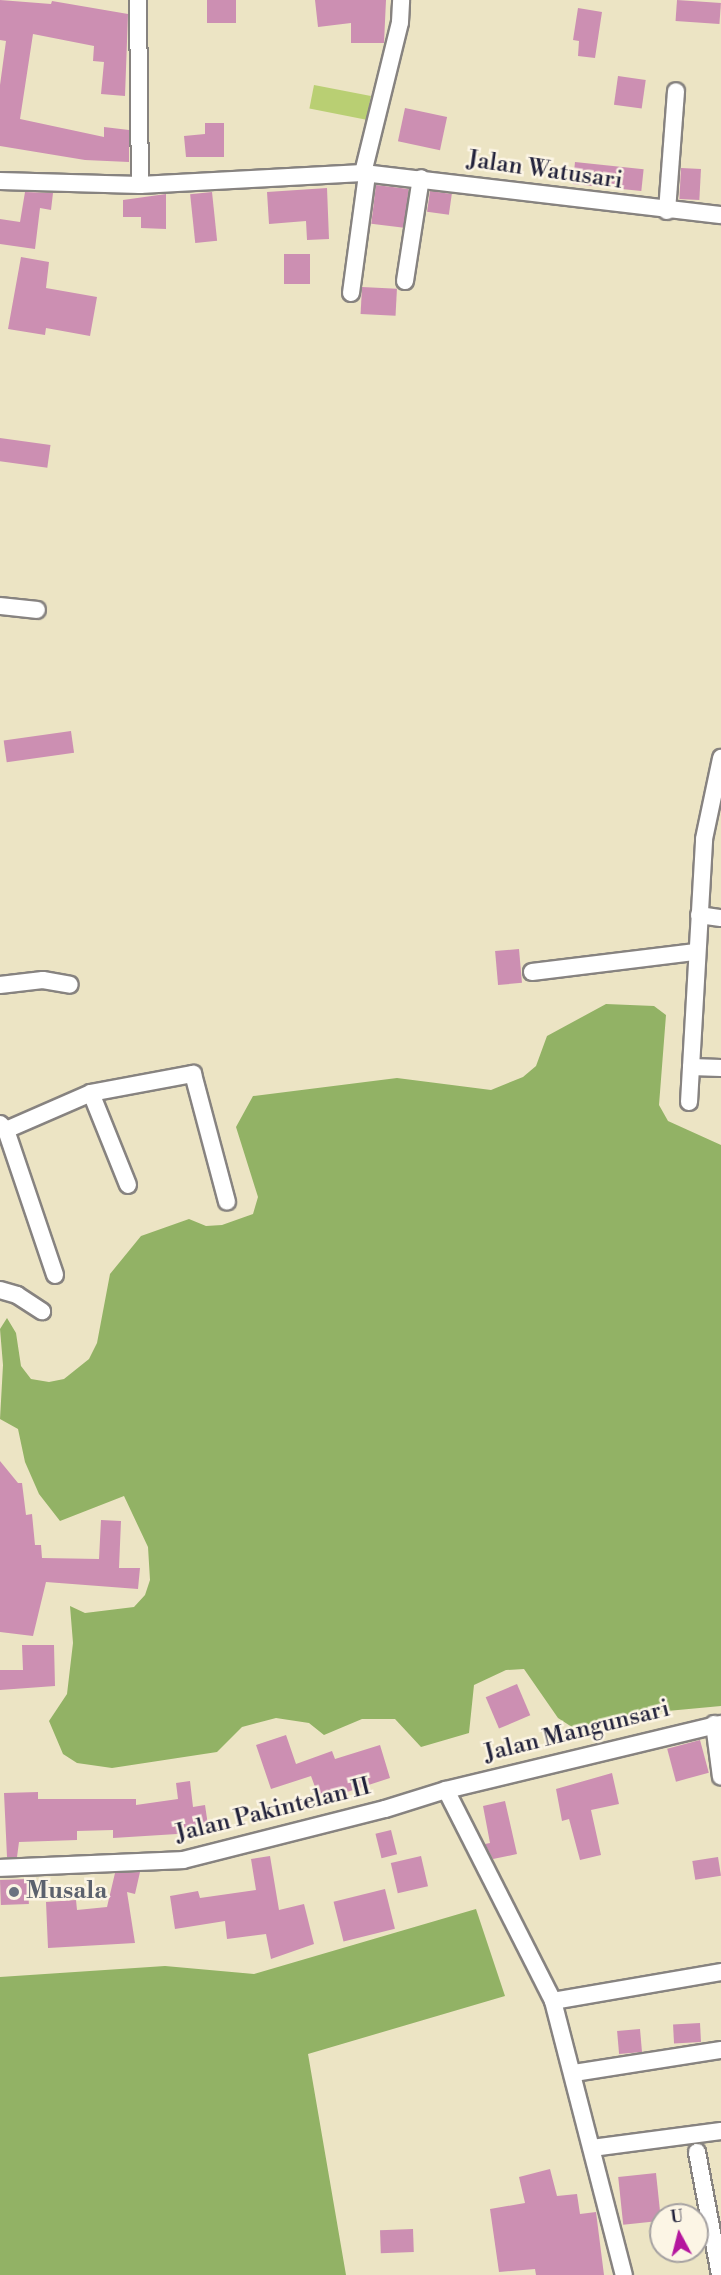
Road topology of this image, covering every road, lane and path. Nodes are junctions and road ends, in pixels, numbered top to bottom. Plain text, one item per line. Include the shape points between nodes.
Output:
1 (138, 0) edge
2 (400, 0) edge
3 (676, 91) dead end
4 (365, 173) junction
5 (420, 178) junction
6 (1, 185) edge
7 (140, 185) junction
8 (667, 211) junction
9 (721, 216) edge
10 (405, 281) dead end
11 (351, 293) dead end
12 (0, 606) edge
13 (37, 610) dead end
14 (721, 758) edge
15 (699, 915) junction
16 (721, 918) edge
17 (696, 952) junction
18 (531, 972) dead end
19 (0, 985) edge
20 (70, 985) dead end
21 (691, 1067) junction
22 (721, 1068) edge
23 (92, 1094) junction
24 (689, 1102) dead end
25 (3, 1127) edge
26 (128, 1185) dead end
27 (227, 1202) dead end
28 (56, 1275) dead end
29 (0, 1290) edge
30 (42, 1311) dead end
31 (717, 1724) edge
32 (721, 1777) edge
33 (446, 1790) junction
34 (0, 1868) edge
35 (721, 1972) edge
36 (553, 2001) junction
37 (721, 2050) edge
38 (574, 2073) junction
39 (721, 2131) edge
40 (592, 2148) junction
41 (697, 2152) dead end
42 (624, 2275) edge
43 (720, 2275) edge

1 - 7 street
2 - 4 street via 400,22
3 - 8 street
4 - 5 street, Jalan Watusari
4 - 7 street, Jalan Watusari
4 - 11 street
5 - 8 street, Jalan Watusari
5 - 10 street
6 - 7 street, Jalan Watusari
8 - 9 street, Jalan Watusari
12 - 13 street
14 - 15 street via 704,839
15 - 16 street
15 - 17 street
17 - 18 street
17 - 21 street
19 - 20 street via 43,980
21 - 22 street
21 - 24 street
23 - 25 street
23 - 26 street
23 - 27 street via 193,1074
25 - 28 street
29 - 30 street via 17,1295
31 - 32 street
31 - 33 street, Jalan Mangunsari
33 - 34 street, Jalan Pakintelan II via 183,1860
33 - 36 street
35 - 36 street
36 - 38 street
37 - 38 street
38 - 40 street
39 - 40 street
40 - 42 street
41 - 43 street

